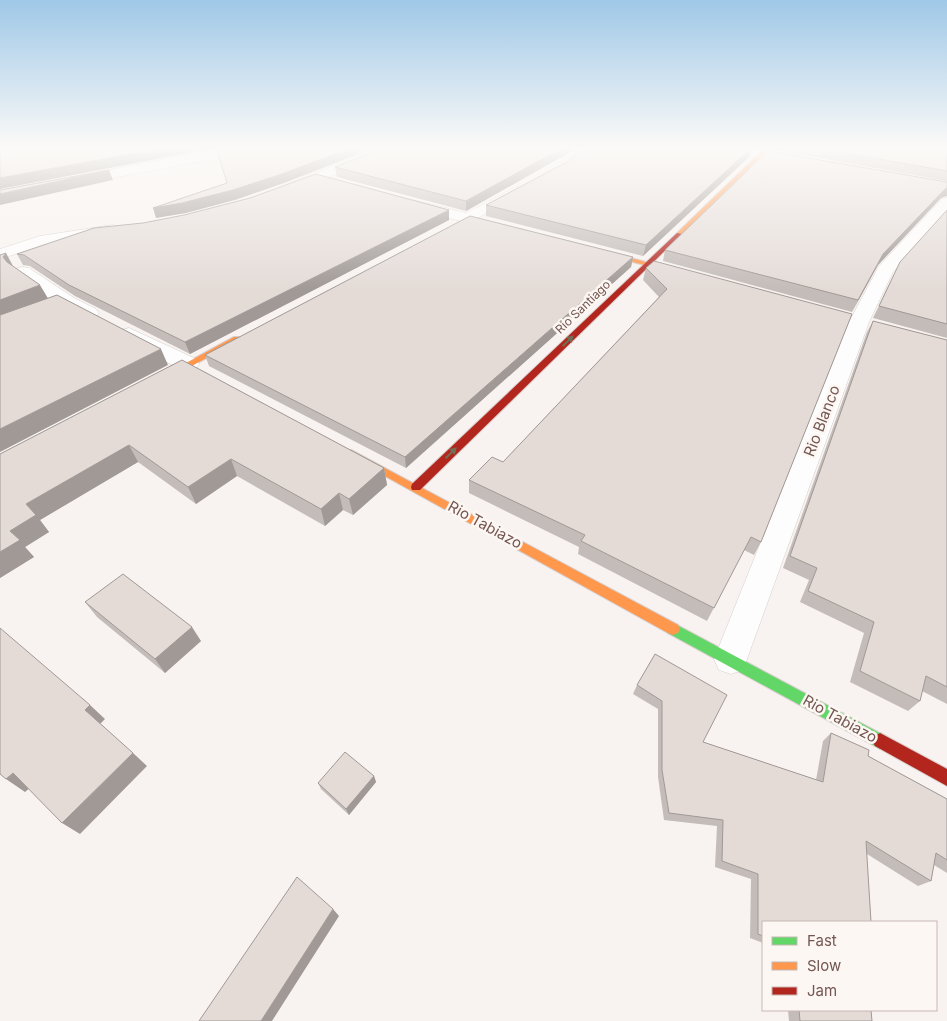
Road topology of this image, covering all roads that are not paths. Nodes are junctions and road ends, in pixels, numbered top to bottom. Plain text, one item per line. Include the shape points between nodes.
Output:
1 (510, 195) edge
2 (720, 195) edge
3 (401, 201) edge
4 (947, 202) edge
5 (468, 218) junction
6 (487, 223) edge
7 (451, 227) edge
8 (129, 229) edge
9 (582, 247) edge
10 (0, 254) edge
11 (648, 264) junction
12 (668, 269) edge
13 (22, 272) edge
14 (250, 332) edge
15 (195, 369) junction
16 (142, 389) edge
17 (339, 446) edge
18 (416, 487) junction
19 (731, 659) junction
20 (947, 778) edge

1 - 5 street
2 - 11 street, Rio Santiago
3 - 5 street
4 - 19 street, Rio Blanco via 886,270 859,322
5 - 6 street
5 - 7 street
8 - 10 street via 40,241
9 - 11 street
11 - 12 street
18 -> 11 street, Rio Santiago
13 - 15 street via 58,305 106,322
14 - 15 street
15 - 16 street
17 - 18 street, Rio Tabiazo
18 - 19 street, Rio Tabiazo
19 - 20 street, Rio Tabiazo

